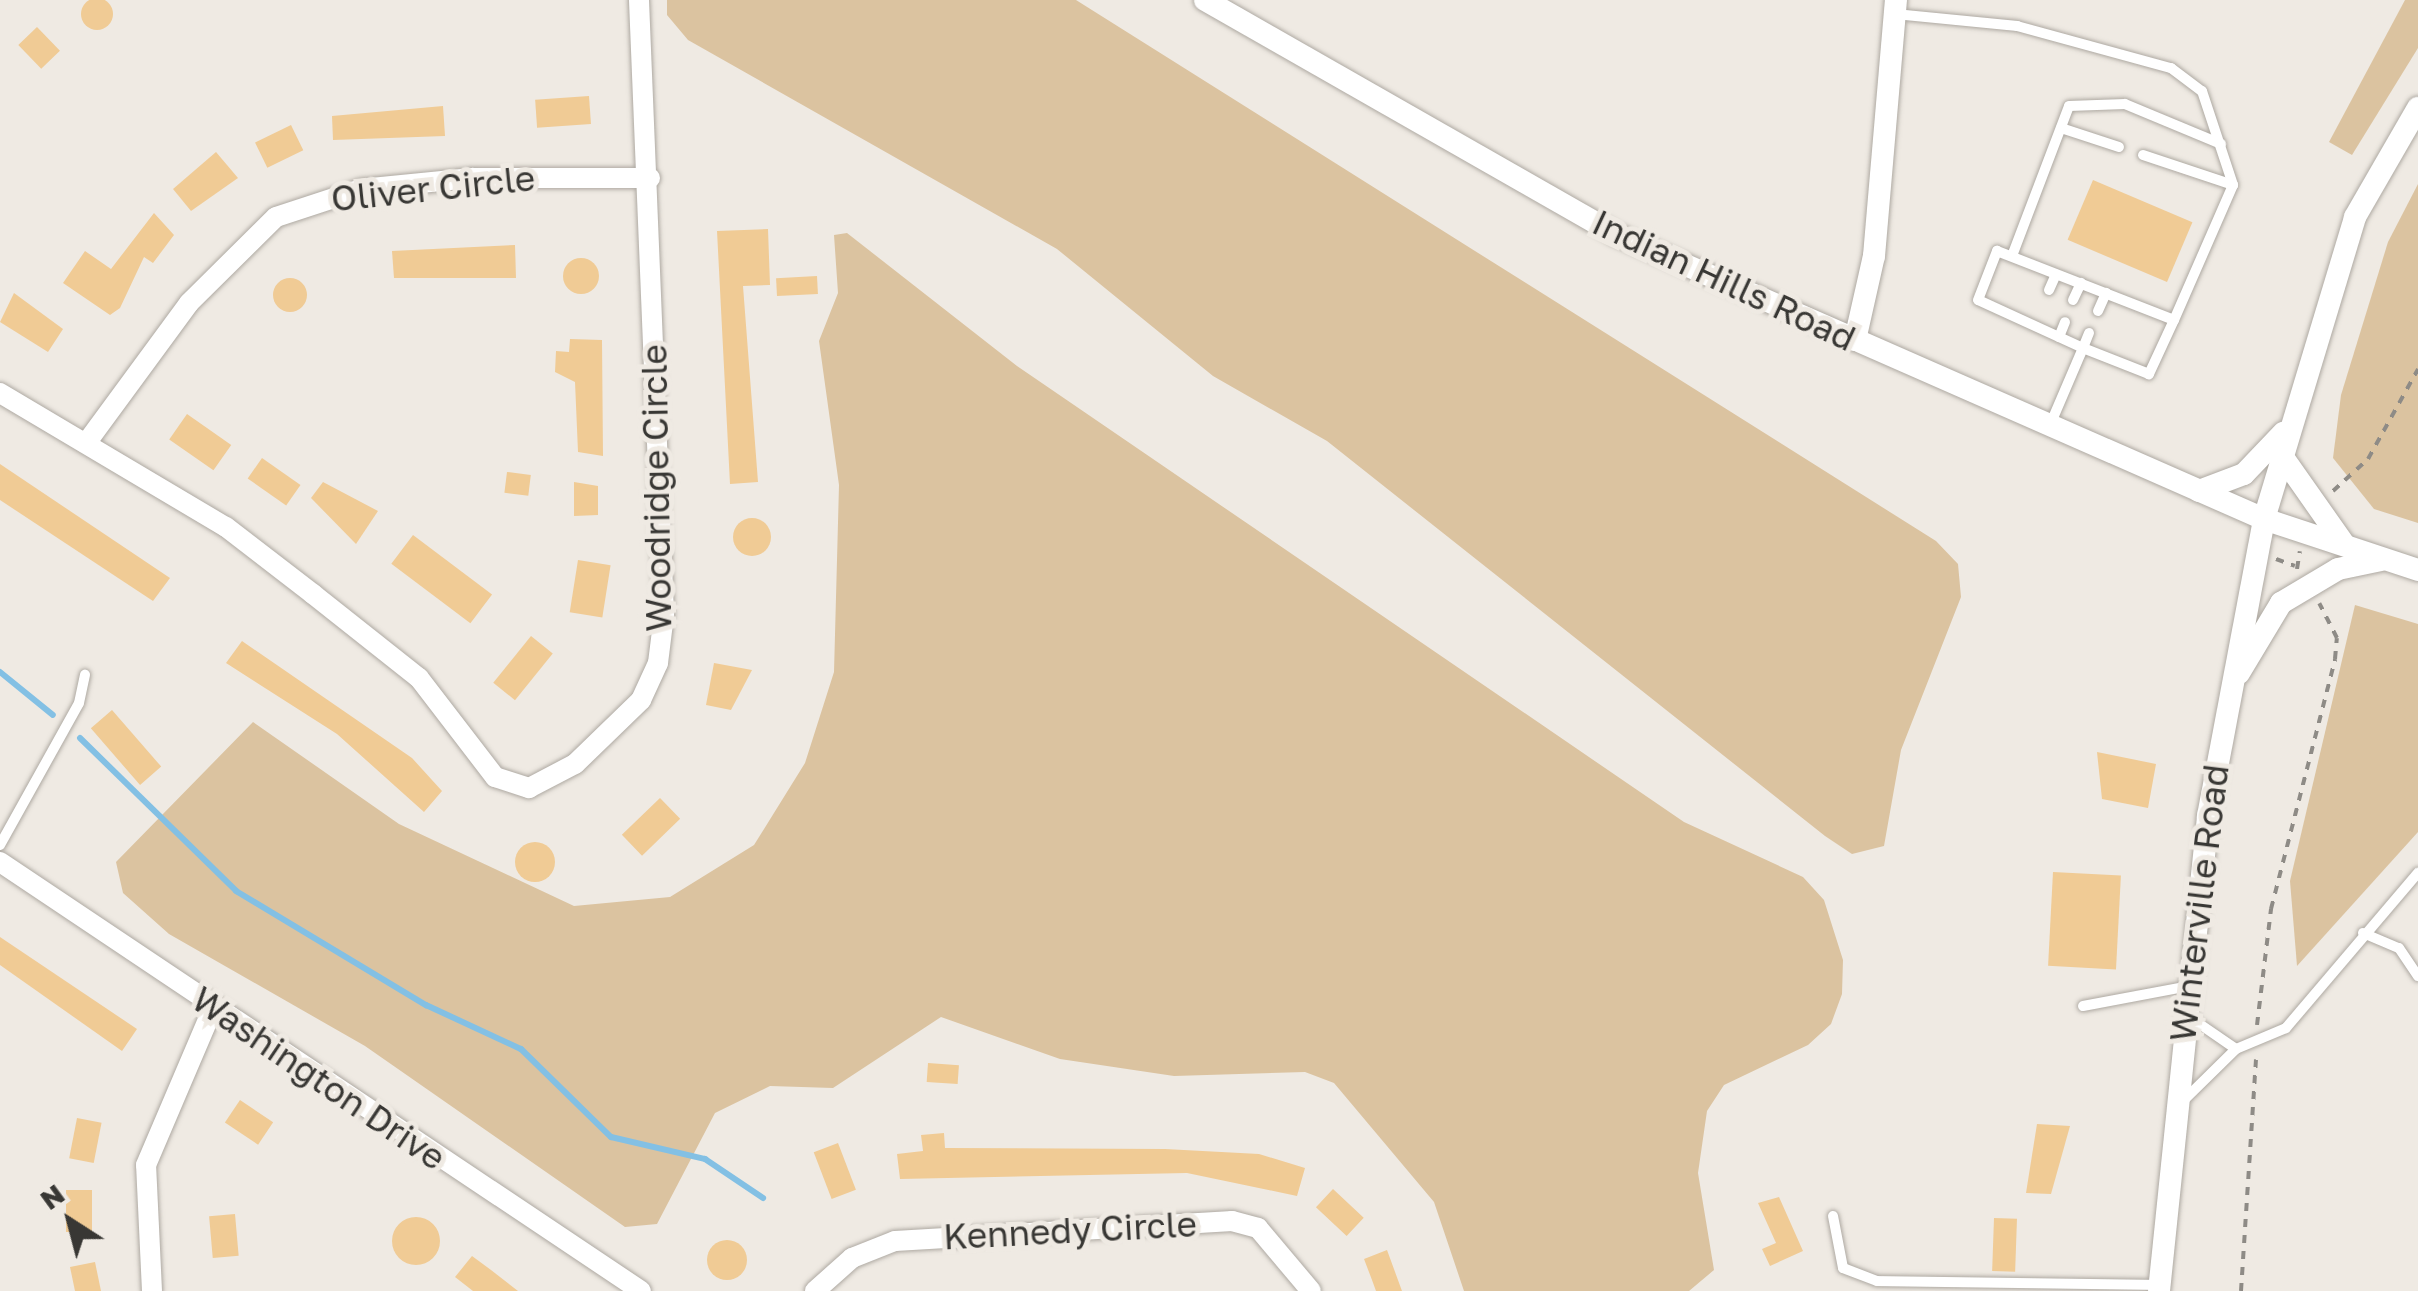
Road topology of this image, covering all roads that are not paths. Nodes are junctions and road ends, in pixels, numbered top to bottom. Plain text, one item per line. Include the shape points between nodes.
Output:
1 (639, 0) edge
2 (1205, 0) edge
3 (1896, 7) edge
4 (2418, 108) edge
5 (2061, 128) junction
6 (2222, 144) junction
7 (2120, 147) dead end
8 (2143, 155) dead end
9 (650, 178) junction
10 (2233, 185) junction
11 (2012, 256) junction
12 (2056, 274) junction
13 (2081, 283) junction
14 (2049, 290) dead end
15 (2106, 293) junction
16 (2074, 300) dead end
17 (2098, 311) dead end
18 (2040, 312) dead end
19 (2174, 320) junction
20 (2065, 322) dead end
21 (2034, 326) junction
22 (2090, 333) dead end
23 (2058, 337) junction
24 (1855, 340) junction
25 (2083, 348) junction
26 (0, 394) edge
27 (2050, 426) junction
28 (2288, 427) junction
29 (87, 442) junction
30 (2280, 453) junction
31 (2199, 491) junction
32 (2264, 519) junction
33 (2346, 546) junction
34 (2387, 559) junction
35 (2418, 570) edge
36 (85, 675) dead end
37 (2224, 704) junction
38 (0, 845) edge
39 (0, 862) edge
40 (2418, 873) edge
41 (2362, 933) junction
42 (2418, 976) edge
43 (2190, 986) junction
44 (2083, 1006) dead end
45 (213, 1008) junction
46 (2186, 1014) junction
47 (2236, 1049) junction
48 (2178, 1106) junction
49 (1833, 1216) dead end
50 (2159, 1288) edge
51 (152, 1291) edge
52 (641, 1291) edge
53 (814, 1291) edge
54 (1311, 1291) edge

1 - 9 street, Woodridge Circle
2 - 24 street, Indian Hills Road via 1616,234
3 - 6 lane via 2018,26 2171,68 2202,91
3 - 24 street via 1874,256
4 - 28 street, Winterville Road via 2355,218
5 - 6 lane via 2068,106 2125,104
5 - 7 lane
5 - 11 lane
6 - 10 lane
8 - 10 lane
9 - 29 street, Oliver Circle via 380,187 276,217 210,279
9 - 29 street, Woodridge Circle via 658,663 613,734 529,788 495,777 419,678 313,594
10 - 19 lane
11 - 12 lane
11 - 21 lane via 1997,250 1978,300
12 - 13 lane
12 - 14 lane
13 - 15 lane
13 - 16 lane
15 - 17 lane
15 - 19 lane
18 - 21 lane
19 - 25 lane via 2149,374
20 - 23 lane
21 - 23 lane
22 - 25 lane
23 - 25 lane
24 - 27 street, Indian Hills Road
25 - 27 lane
26 - 29 street, Woodridge Circle
27 - 31 street, Indian Hills Road
28 - 30 street, Winterville Road
28 - 31 street via 2244,474
30 - 32 street, Winterville Road
30 - 33 street
31 - 32 street, Indian Hills Road
32 - 33 street, Indian Hills Road
32 - 37 street, Winterville Road
33 - 34 street, Indian Hills Road
34 - 35 street, Indian Hills Road
34 - 37 street via 2338,569 2281,603
36 - 38 lane via 87,688
37 - 43 street, Winterville Road
39 - 45 street, Washington Drive
40 - 41 lane
41 - 42 lane via 2398,948
41 - 47 lane via 2286,1028
43 - 44 lane
43 - 46 street, Winterville Road
45 - 51 street via 146,1165
45 - 52 street, Washington Drive
46 - 47 lane
46 - 48 street, Winterville Road
47 - 48 lane
48 - 50 street, Winterville Road
49 - 50 lane via 1844,1268 1877,1281
53 - 54 street, Kennedy Circle via 852,1258 896,1241 1232,1221 1258,1228

